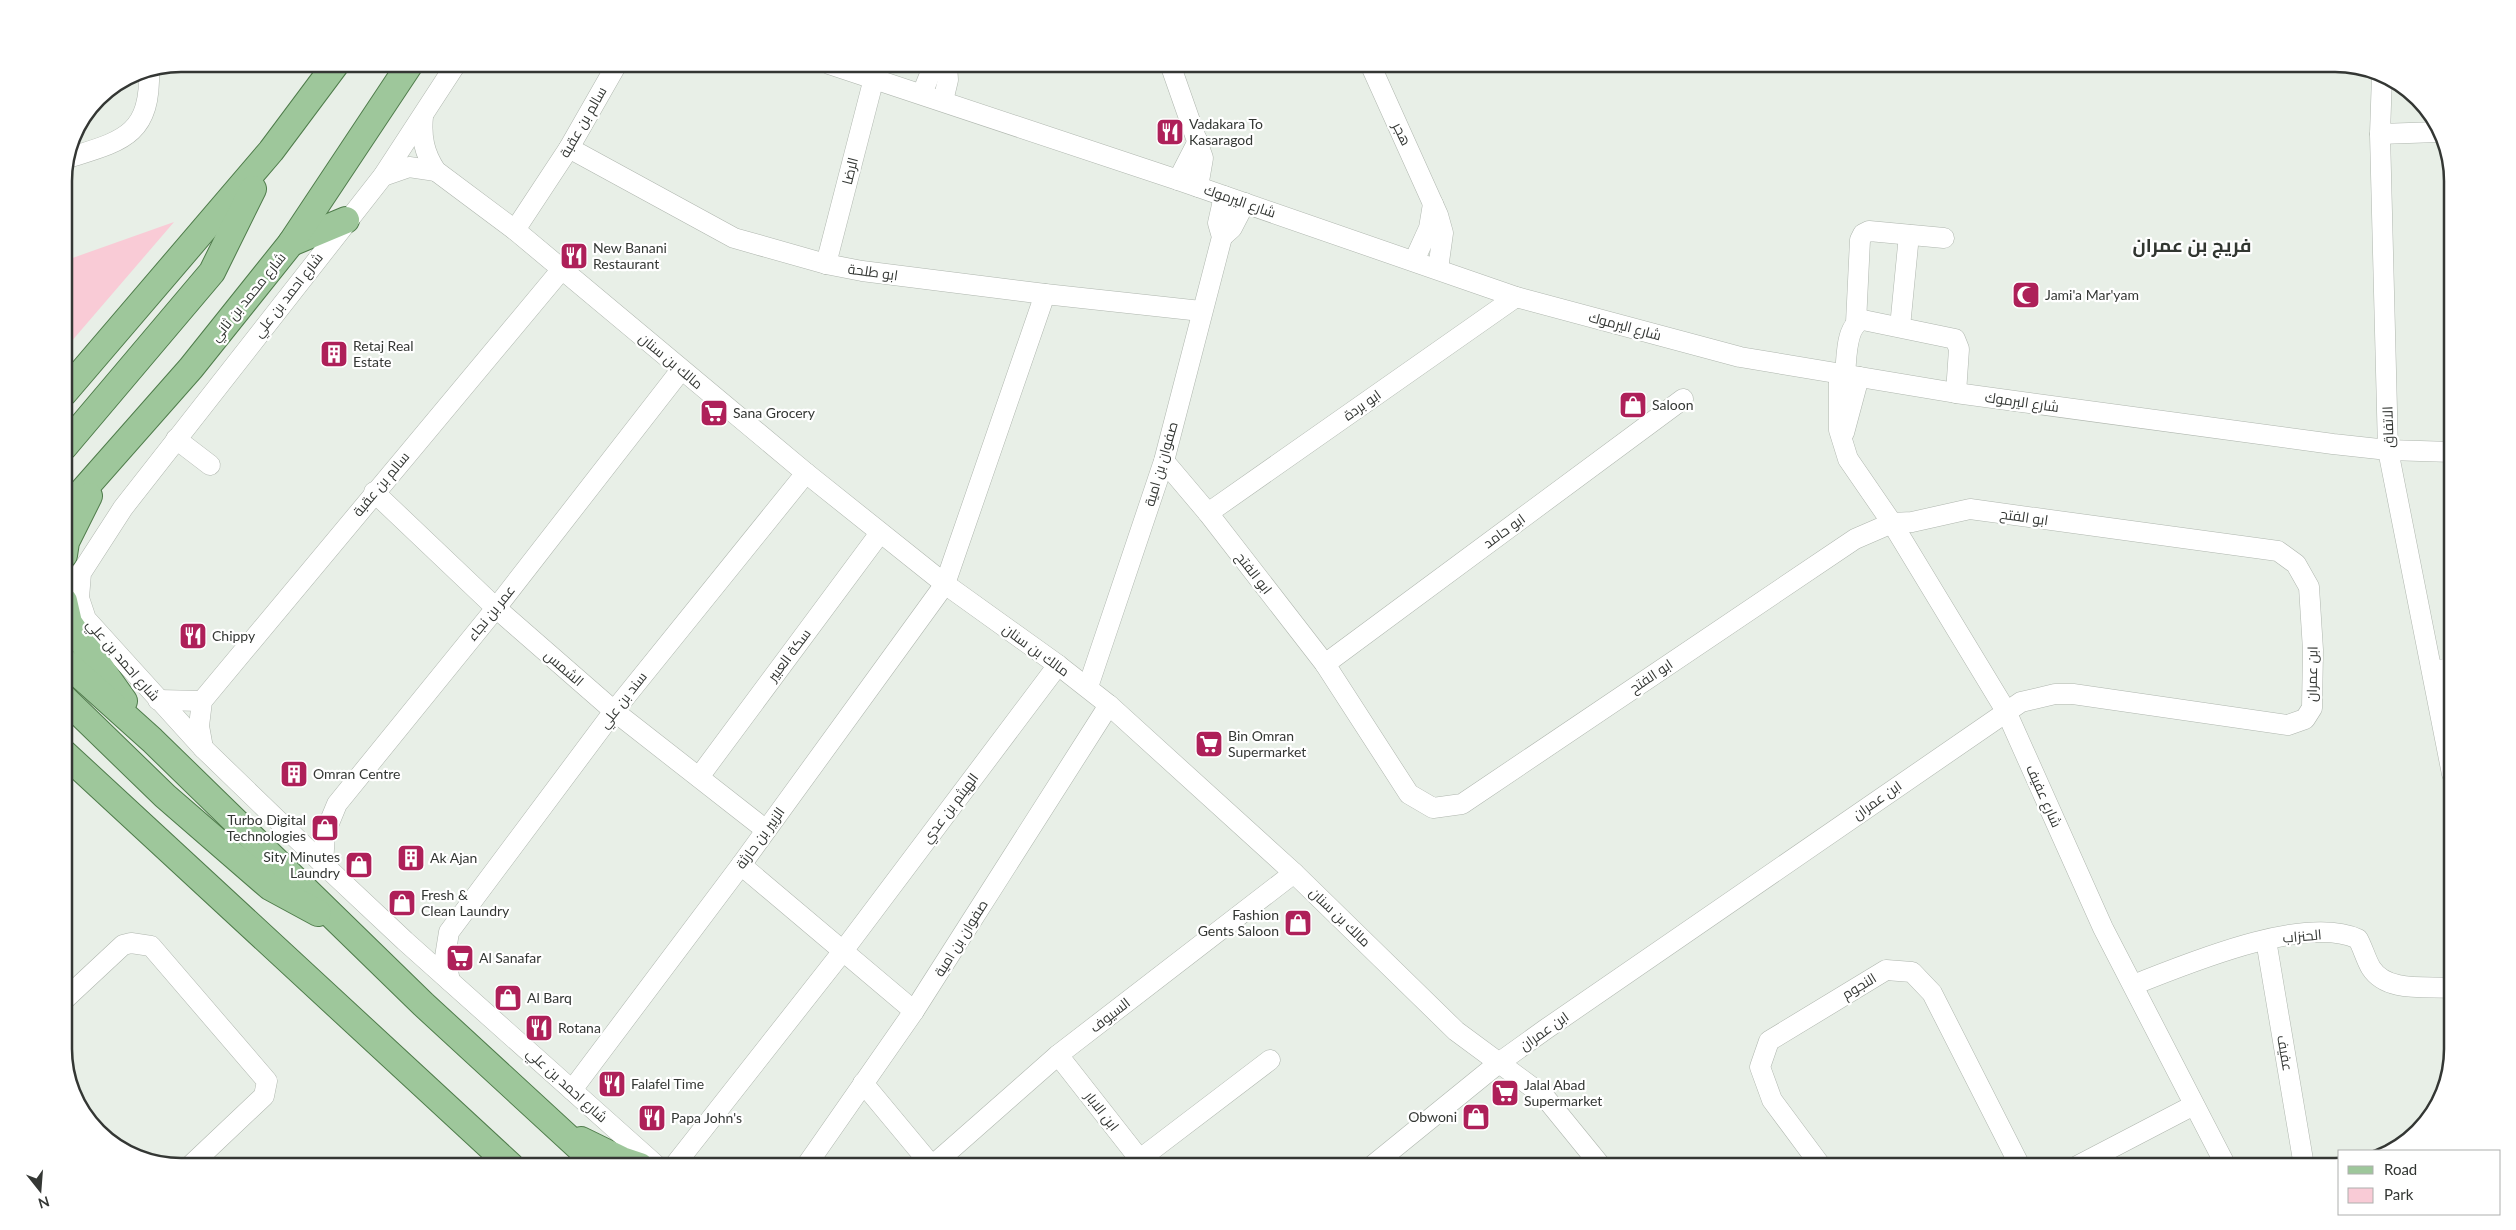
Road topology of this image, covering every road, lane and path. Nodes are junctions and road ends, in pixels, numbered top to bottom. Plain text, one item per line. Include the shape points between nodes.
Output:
1 (329, 73) edge
2 (404, 73) edge
3 (450, 73) edge
4 (612, 73) edge
5 (858, 73) edge
6 (930, 73) edge
7 (948, 73) edge
8 (1173, 73) edge
9 (1374, 73) edge
10 (149, 77) edge
11 (874, 78) junction
12 (2382, 83) edge
13 (922, 94) junction
14 (943, 101) junction
15 (423, 116) junction
16 (2432, 132) edge
17 (2380, 134) junction
18 (1198, 141) junction
19 (569, 148) junction
20 (271, 151) junction
21 (76, 155) edge
22 (436, 170) junction
23 (383, 176) junction
24 (1178, 180) junction
25 (1198, 187) junction
26 (1224, 196) junction
27 (1245, 203) junction
28 (1433, 204) junction
29 (346, 220) junction
30 (516, 230) junction
31 (1909, 235) junction
32 (1222, 237) junction
33 (1944, 238) dead end
34 (291, 243) junction
35 (1414, 261) junction
36 (826, 264) junction
37 (562, 269) junction
38 (1438, 269) junction
39 (1045, 294) junction
40 (1516, 297) junction
41 (1201, 310) junction
42 (1856, 323) junction
43 (1900, 327) junction
44 (681, 370) junction
45 (1847, 375) junction
46 (73, 382) edge
47 (1956, 393) junction
48 (1683, 399) dead end
49 (73, 436) edge
50 (176, 440) junction
51 (2388, 450) junction
52 (2443, 452) edge
53 (1164, 461) junction
54 (210, 465) dead end
55 (101, 472) junction
56 (806, 473) junction
57 (374, 492) junction
58 (73, 502) edge
59 (1208, 513) junction
60 (1892, 523) junction
61 (73, 528) edge
62 (880, 532) junction
63 (2296, 564) joint
64 (945, 584) junction
65 (496, 608) junction
66 (73, 629) edge
67 (1324, 664) junction
68 (1058, 665) junction
69 (73, 669) edge
70 (2442, 670) edge
71 (2444, 686) edge
72 (1088, 687) junction
73 (158, 700) junction
74 (202, 700) junction
75 (1109, 705) junction
76 (73, 707) edge
77 (614, 711) junction
78 (2006, 711) junction
79 (152, 740) junction
80 (203, 748) junction
81 (73, 761) edge
82 (73, 771) edge
83 (699, 778) junction
84 (102, 787) junction
85 (766, 830) junction
86 (324, 864) junction
87 (741, 865) junction
88 (1294, 873) junction
89 (346, 927) junction
90 (449, 932) junction
91 (2266, 940) junction
92 (405, 941) junction
93 (843, 951) junction
94 (450, 981) junction
95 (2133, 985) junction
96 (2444, 987) edge
97 (73, 992) edge
98 (914, 1011) junction
99 (1058, 1056) junction
100 (1270, 1060) dead end
101 (1500, 1062) junction
102 (863, 1083) junction
103 (572, 1090) junction
104 (2194, 1105) junction
105 (555, 1126) junction
106 (198, 1158) edge
107 (502, 1158) edge
108 (590, 1158) edge
109 (618, 1158) edge
110 (648, 1158) edge
111 (680, 1158) edge
112 (811, 1158) edge
113 (925, 1158) edge
114 (941, 1158) edge
115 (1139, 1158) edge
116 (1149, 1158) edge
117 (1382, 1158) edge
118 (1594, 1158) edge
119 (1815, 1158) edge
120 (2016, 1158) edge
121 (2092, 1158) edge
122 (2222, 1158) edge
123 (2303, 1158) edge

1 - 20 main road
2 - 34 main road, شارع محمد بن ثاني
3 - 15 street, شارع احمد بن علي
4 - 19 street, سالم بن عقبة
5 - 11 street, شارع اليرموك
6 - 13 street
7 - 14 street
8 - 18 street
9 - 28 street, هجر
10 - 21 street via 148,104 136,126 116,142
11 - 13 street, شارع اليرموك
11 - 36 street, الرضا
12 - 17 street, الاتفاق
13 - 14 street, شارع اليرموك
14 - 24 street, شارع اليرموك
15 - 22 street, مالك بن سنان via 423,145
15 - 23 street, شارع احمد بن علي
16 - 17 street
17 - 51 street, الاتفاق
18 - 24 street
18 - 25 street via 1203,158
19 - 30 street, سالم بن عقبة
19 - 36 street, ابو طلحة via 734,238
20 - 46 main road
20 - 49 main road via 212,272
22 - 23 street via 409,167
22 - 30 street, مالك بن سنان
23 - 29 street, شارع احمد بن علي
24 - 25 street, شارع اليرموك
25 - 26 street, شارع اليرموك
26 - 27 street, شارع اليرموك
26 - 32 street, صفوان بن امية via 1218,223
27 - 32 street, صفوان بن امية via 1232,228
27 - 35 street, شارع اليرموك
28 - 35 street via 1429,228
28 - 38 street, هجر via 1443,233
29 - 34 main road
29 - 50 street, شارع احمد بن علي
30 - 37 street, مالك بن سنان
31 - 33 street, شارع عفيف
31 - 42 street, شارع عفيف via 1869,231 1861,237
31 - 43 street
32 - 41 street, صفوان بن امية
34 - 55 main road, شارع محمد بن ثاني via 191,368
35 - 38 street, شارع اليرموك
36 - 39 street, ابو طلحة
37 - 44 street, مالك بن سنان
37 - 57 street, سالم بن عقبة
38 - 40 street, شارع اليرموك
39 - 41 street, ابو طلحة
39 - 64 street, الزبير بن حارثة
40 - 45 street, شارع اليرموك via 1740,356
40 - 59 street, ابو بردة
41 - 53 street, صفوان بن امية
42 - 43 street via 1863,320
42 - 45 street, شارع عفيف via 1851,330
43 - 47 street via 1955,339 1958,349
44 - 56 street, مالك بن سنان
44 - 65 street, عمر بن نجاء
45 - 47 street, شارع اليرموك
45 - 60 street, شارع عفيف via 1838,421 1841,439 1852,469
47 - 51 street, شارع اليرموك
48 - 67 street, ابو حامد
50 - 54 street
50 - 73 street, شارع احمد بن علي via 123,508 81,573 79,598 86,619
51 - 52 street, شارع اليرموك
51 - 70 street, الاتفاق
53 - 59 street, ابو الفتح
53 - 72 street, صفوان بن امية
55 - 58 main road, شارع محمد بن ثاني
55 - 61 main road
56 - 62 street, مالك بن سنان
56 - 77 street, سند بن علي
57 - 65 street, الشمس
57 - 74 street, سالم بن عقبة
59 - 67 street, ابو الفتح
60 - 63 street, ابو الفتح via 1970,510 2278,551
60 - 67 street, ابو الفتح via 1855,539 1462,804 1433,808 1409,794
60 - 78 street, شارع عفيف
62 - 64 street, مالك بن سنان
62 - 83 street, سكة العبير
63 - 78 street, ابن عمران via 2309,587 2313,650 2312,708 2305,719 2288,725 2073,694 2038,696
64 - 68 street, مالك بن سنان
64 - 85 street, الزبير بن حارثة
65 - 77 street, الشمس
65 - 86 street, عمر بن نجاء via 337,804 325,833
66 - 79 main road
68 - 72 street, مالك بن سنان
68 - 93 street, الهيثم بن عدي
69 - 79 main road
70 - 71 street, الاتفاق
72 - 75 street, مالك بن سنان
73 - 74 street
73 - 80 street, شارع احمد بن علي
74 - 80 street via 199,726
75 - 88 street, مالك بن سنان
75 - 98 street, صفوان بن امية
76 - 89 main road via 165,796 270,887
77 - 83 street, الشمس
77 - 90 street, سند بن علي
78 - 95 street, شارع عفيف via 2103,928
78 - 101 street, ابن عمران
79 - 89 main road
80 - 86 street, شارع احمد بن علي
81 - 84 main road
82 - 84 main road
83 - 85 street, الشمس
84 - 107 main road
85 - 87 street, الزبير بن حارثة
86 - 92 street, شارع احمد بن علي
87 - 93 street
87 - 103 street, الزبير بن حارثة
88 - 99 street, السيوف
88 - 101 street, مالك بن سنان via 1456,1031
89 - 105 main road via 423,1004
90 - 92 street via 432,940
90 - 94 street, سند بن علي via 445,957
91 - 95 street, الحنزاب via 2221,952
91 - 96 street, الحنزاب via 2313,933 2346,934 2358,939 2370,966 2378,977 2390,984
91 - 123 street, عفيف
92 - 94 street, شارع احمد بن علي
93 - 98 street
93 - 111 street, الهيثم بن عدي
94 - 103 street, شارع احمد بن علي
95 - 104 street, شارع عفيف
97 - 106 street via 123,945 151,946 267,1081 264,1096
98 - 102 street, صفوان بن امية
99 - 114 street, السيوف
99 - 115 street, ابن الابار
100 - 116 street
101 - 117 street, ابن عمران
101 - 118 street, مالك بن سنان via 1544,1096
102 - 112 street, صفوان بن امية
102 - 113 street, السيوف
103 - 110 street, شارع احمد بن علي
104 - 121 street
104 - 122 street, شارع عفيف
105 - 108 main road
105 - 109 main road
119 - 120 street, النجوم via 1772,1100 1760,1067 1769,1040 1886,970 1912,972 1932,993

